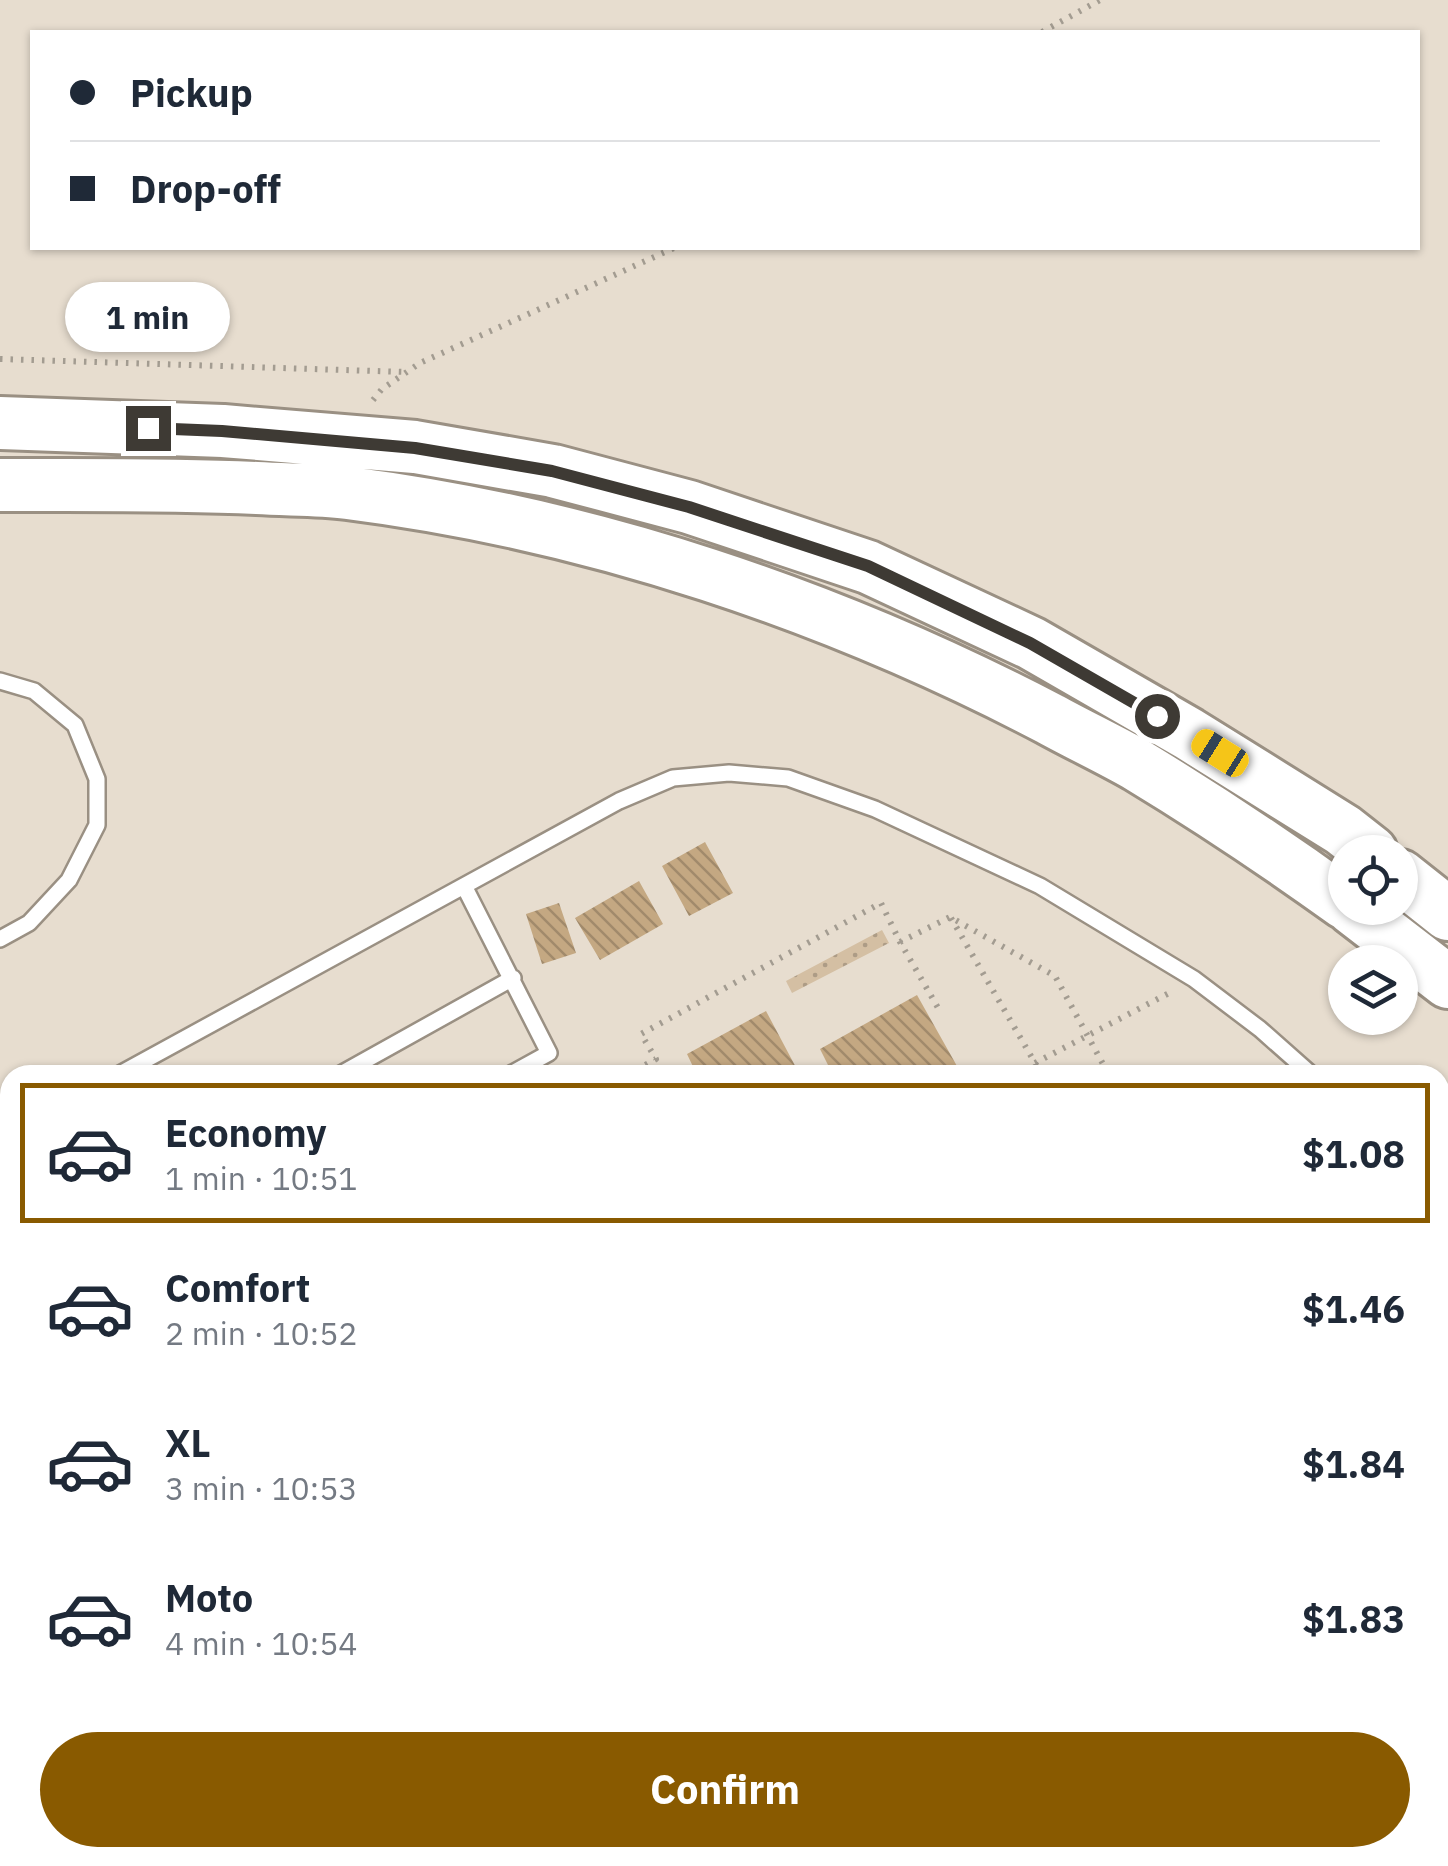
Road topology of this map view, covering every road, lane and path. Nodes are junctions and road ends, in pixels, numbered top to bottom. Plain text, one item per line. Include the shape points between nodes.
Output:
1 (1100, 0) edge
2 (1046, 30) edge
3 (670, 250) edge
4 (0, 360) edge
5 (407, 372) junction
6 (0, 424) edge
7 (355, 442) junction
8 (0, 485) edge
9 (0, 680) edge
10 (1349, 835) edge
11 (464, 886) junction
12 (1418, 890) edge
13 (1328, 891) edge
14 (1448, 914) edge
15 (950, 917) junction
16 (1374, 925) edge
17 (0, 939) edge
18 (900, 942) junction
19 (513, 978) junction
20 (1194, 979) junction
21 (1448, 982) edge
22 (941, 1013) dead end
23 (1088, 1036) junction
24 (1035, 1063) joint
25 (136, 1065) edge
26 (357, 1065) edge
27 (527, 1065) edge
28 (645, 1065) edge
29 (1103, 1065) edge
30 (1300, 1065) edge

1 - 2 path
3 - 5 path
4 - 5 path
5 - 7 path via 370,405
6 - 7 highway
7 - 10 highway via 552,471 868,566 1046,652
8 - 13 highway via 345,492 509,520 735,584 983,684 1134,764
9 - 17 lane via 34,691 75,726 97,779 97,825 69,880 29,923
11 - 19 lane
11 - 20 lane via 673,778 788,778 875,809 1040,886
11 - 25 lane
12 - 14 highway
15 - 18 path
15 - 23 path via 1056,976
15 - 24 path
16 - 21 highway
18 - 22 path
18 - 28 path via 881,902 641,1034 656,1059
19 - 26 lane
19 - 27 lane via 549,1053
20 - 23 path
20 - 30 lane
23 - 24 path
23 - 29 path

